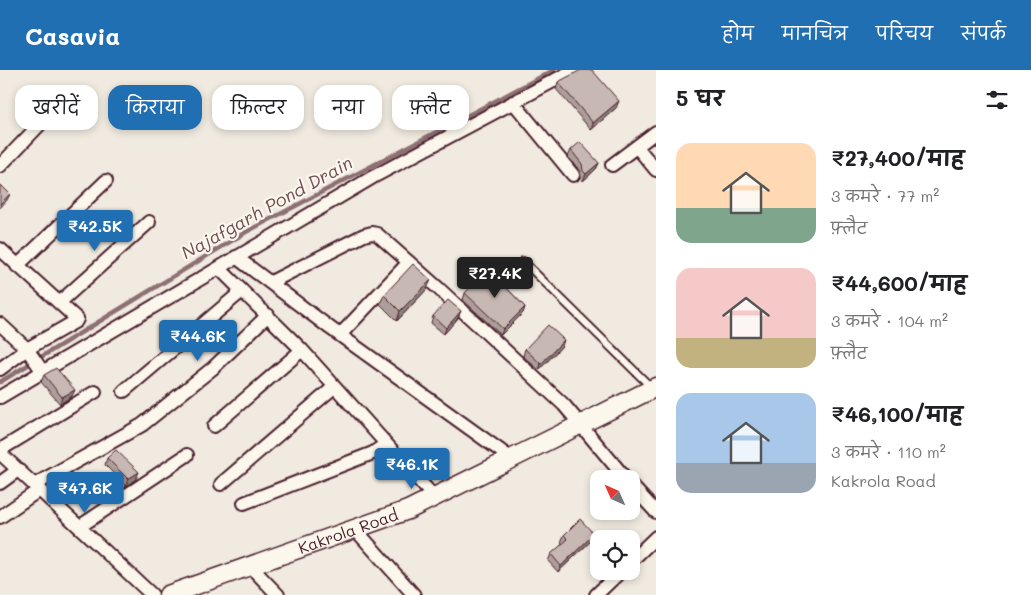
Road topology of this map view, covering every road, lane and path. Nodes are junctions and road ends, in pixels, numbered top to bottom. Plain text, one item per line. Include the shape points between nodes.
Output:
1 (574, 70) edge
2 (513, 102) junction
3 (34, 130) edge
4 (656, 132) edge
5 (637, 146) junction
6 (612, 165) dead end
7 (0, 166) edge
8 (656, 170) edge
9 (573, 175) dead end
10 (106, 181) dead end
11 (149, 222) dead end
12 (0, 249) edge
13 (236, 257) junction
14 (523, 260) dead end
15 (409, 262) junction
16 (17, 266) junction
17 (219, 268) junction
18 (271, 282) junction
19 (242, 291) junction
20 (59, 302) junction
21 (268, 315) junction
22 (0, 324) edge
23 (340, 335) junction
24 (302, 350) junction
25 (35, 361) junction
26 (0, 368) edge
27 (334, 386) junction
28 (654, 388) edge
29 (95, 392) dead end
30 (124, 392) dead end
31 (0, 397) edge
32 (580, 425) junction
33 (214, 426) dead end
34 (386, 444) junction
35 (0, 452) edge
36 (187, 455) dead end
37 (512, 458) junction
38 (18, 470) junction
39 (618, 470) edge
40 (0, 483) edge
41 (221, 484) dead end
42 (37, 487) junction
43 (640, 495) edge
44 (434, 497) junction
45 (244, 502) dead end
46 (656, 512) edge
47 (0, 517) edge
48 (79, 527) junction
49 (355, 529) junction
50 (656, 537) edge
51 (640, 552) edge
52 (250, 566) junction
53 (612, 580) edge
54 (152, 595) edge
55 (168, 595) edge
56 (278, 595) edge
57 (414, 595) edge
58 (596, 595) edge

1 - 2 street
2 - 9 street
2 - 13 street via 373,177
3 - 7 street
4 - 5 street
5 - 6 street
5 - 8 street
10 - 16 street
11 - 20 street
12 - 16 street
13 - 17 street
13 - 18 street
14 - 28 lane
15 - 18 street via 372,232
15 - 23 street
15 - 32 street via 564,405
16 - 20 street
17 - 19 street
17 - 25 street
18 - 23 street
19 - 21 street
19 - 30 street
20 - 25 street via 77,320
21 - 24 street
21 - 42 street via 212,368 142,425
22 - 25 street
23 - 37 street
24 - 27 street
24 - 33 street
25 - 26 street
25 - 31 street
27 - 34 street
27 - 41 street
28 - 32 street, Kakrola Road
29 - 35 street
32 - 37 street, Kakrola Road
32 - 39 street
34 - 44 street
34 - 45 street via 373,453
35 - 38 street
36 - 48 street
37 - 44 street, Kakrola Road
38 - 40 street
38 - 42 street
42 - 47 street
42 - 48 street
43 - 46 street
44 - 49 street, Kakrola Road
48 - 54 street
49 - 52 street, Kakrola Road
49 - 57 street
50 - 51 street
52 - 55 street, Kakrola Road
52 - 56 street
53 - 58 street

